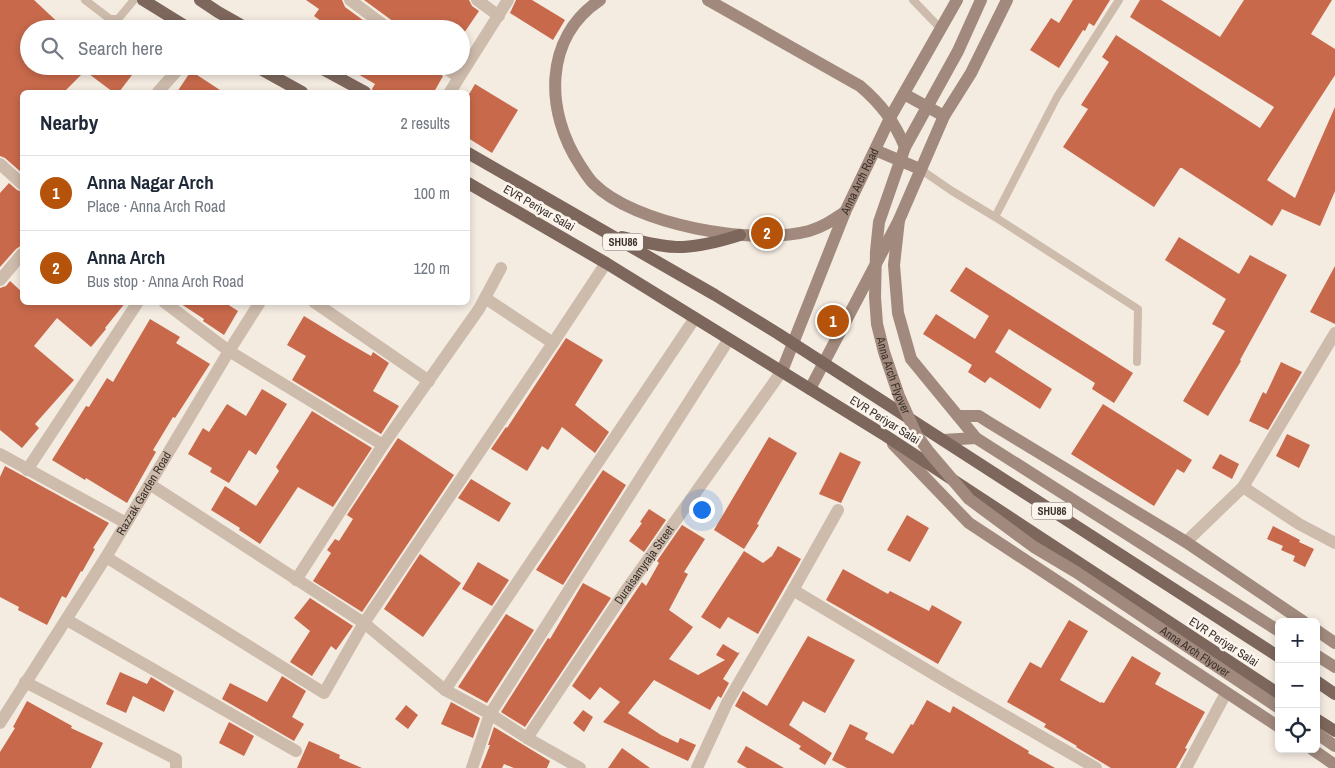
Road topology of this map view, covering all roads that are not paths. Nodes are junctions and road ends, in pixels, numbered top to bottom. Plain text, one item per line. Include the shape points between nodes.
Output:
1 (85, 0) edge
2 (134, 0) edge
3 (143, 0) edge
4 (200, 0) edge
5 (350, 0) edge
6 (477, 0) edge
7 (508, 0) edge
8 (600, 0) edge
9 (708, 0) edge
10 (913, 0) edge
11 (957, 0) edge
12 (981, 0) edge
13 (1007, 0) edge
14 (1119, 0) edge
15 (499, 16) junction
16 (175, 20) edge
17 (232, 20) edge
18 (377, 20) edge
19 (941, 29) junction
20 (470, 59) edge
21 (173, 75) edge
22 (271, 75) edge
23 (334, 75) edge
24 (455, 75) edge
25 (458, 77) joint
26 (160, 90) edge
27 (298, 90) edge
28 (361, 90) edge
29 (451, 90) edge
30 (904, 94) junction
31 (944, 116) junction
32 (904, 147) junction
33 (875, 150) junction
34 (470, 154) edge
35 (0, 164) edge
36 (920, 169) junction
37 (20, 182) edge
38 (470, 184) edge
39 (845, 212) junction
40 (995, 217) junction
41 (899, 220) junction
42 (609, 234) junction
43 (740, 235) junction
44 (20, 256) edge
45 (606, 263) junction
46 (501, 268) dead end
47 (0, 280) edge
48 (470, 301) edge
49 (482, 303) junction
50 (136, 305) edge
51 (168, 305) edge
52 (258, 305) edge
53 (318, 305) edge
54 (695, 318) junction
55 (1335, 333) edge
56 (729, 339) junction
57 (793, 343) junction
58 (553, 344) junction
59 (229, 351) junction
60 (1137, 362) dead end
61 (826, 363) junction
62 (782, 371) junction
63 (429, 382) junction
64 (810, 389) junction
65 (958, 416) junction
66 (886, 436) junction
67 (976, 438) junction
68 (943, 440) junction
69 (383, 445) junction
70 (0, 454) edge
71 (28, 470) junction
72 (151, 485) junction
73 (1243, 487) junction
74 (838, 510) dead end
75 (126, 523) junction
76 (1186, 542) junction
77 (1335, 543) edge
78 (106, 557) junction
79 (296, 580) junction
80 (794, 590) junction
81 (1298, 618) edge
82 (66, 620) junction
83 (364, 623) junction
84 (1275, 628) edge
85 (1320, 633) edge
86 (1335, 643) edge
87 (1275, 654) edge
88 (1320, 658) edge
89 (1335, 667) edge
90 (25, 682) junction
91 (1320, 684) edge
92 (445, 690) junction
93 (1275, 691) edge
94 (1226, 693) junction
95 (1335, 694) edge
96 (1275, 705) edge
97 (490, 714) junction
98 (1320, 722) edge
99 (0, 723) edge
100 (1275, 724) edge
101 (1335, 731) edge
102 (1320, 736) edge
103 (527, 738) junction
104 (1335, 746) edge
105 (296, 751) dead end
106 (1318, 753) edge
107 (1335, 765) edge
108 (176, 768) edge
109 (472, 768) edge
110 (580, 768) edge
111 (698, 768) edge
112 (1096, 768) edge
113 (1186, 768) edge

1 - 2 lane via 114,20
3 - 16 main road
4 - 17 main road
5 - 18 street
6 - 15 street
7 - 15 street
8 - 43 main road via 582,14 570,30 561,46 555,71 560,122 570,150 592,183 625,206 644,214
9 - 32 main road, bridge via 860,86 877,101 896,127
10 - 19 lane
11 - 19 main road, Anna Arch Road
12 - 32 main road, Anna Arch Flyover, bridge via 958,51
13 - 31 main road via 971,73
14 - 40 lane via 1057,97
15 - 20 street
19 - 30 main road, Anna Arch Road
21 - 26 street
22 - 27 main road
23 - 28 main road
24 - 25 street
25 - 29 street
30 - 31 main road
30 - 33 main road, Anna Arch Road
31 - 36 main road
32 - 96 main road, Anna Arch Flyover, bridge via 878,222 875,297 884,352 916,434 969,499 1034,547
33 - 36 main road
33 - 39 main road, Anna Arch Road
34 - 42 main road, EVR Periyar Salai / SHU86
35 - 37 street
36 - 40 lane
36 - 41 main road
38 - 45 main road, EVR Periyar Salai / SHU86
39 - 43 main road via 826,225 809,231
39 - 57 main road, Anna Arch Road
40 - 60 lane via 1138,309
41 - 61 main road
41 - 65 main road via 894,265 898,313 911,359
42 - 43 main road via 682,247
42 - 57 main road, EVR Periyar Salai / SHU86
44 - 47 street
45 - 54 main road, EVR Periyar Salai / SHU86
45 - 58 street
46 - 49 street
48 - 49 street
49 - 58 street
49 - 63 street
50 - 71 street
51 - 59 street
52 - 59 street, Razzak Garden Road
53 - 63 street
54 - 56 main road, EVR Periyar Salai / SHU86
54 - 92 street
55 - 73 street
56 - 62 main road, EVR Periyar Salai / SHU86
56 - 97 street
57 - 61 main road, EVR Periyar Salai / SHU86
57 - 62 main road, Anna Arch Road
58 - 83 street
59 - 69 street
59 - 72 street, Razzak Garden Road
61 - 64 main road
61 - 68 main road, EVR Periyar Salai / SHU86
62 - 64 main road, EVR Periyar Salai / SHU86
62 - 103 street, Duraisamyraja Street via 622,596
63 - 69 street
64 - 66 main road, EVR Periyar Salai / SHU86
65 - 67 main road
65 - 76 main road via 979,416
66 - 93 main road, EVR Periyar Salai / SHU86
66 - 94 main road via 969,523
67 - 68 main road
67 - 84 main road
68 - 87 main road, EVR Periyar Salai / SHU86
69 - 79 street
70 - 71 street
71 - 75 street
72 - 75 street, Razzak Garden Road
72 - 79 street
73 - 76 street
73 - 77 street
74 - 80 street
75 - 78 street, Razzak Garden Road
76 - 81 main road
78 - 82 street, Razzak Garden Road
78 - 83 street via 324,693
79 - 83 street
80 - 111 street via 727,703
80 - 112 street
82 - 90 street, Razzak Garden Road
82 - 105 street
83 - 92 street
85 - 86 main road
88 - 89 main road
90 - 99 street, Razzak Garden Road
90 - 108 street via 176,759
91 - 95 main road
92 - 97 street
94 - 100 main road
94 - 113 street
97 - 103 street
97 - 109 street
98 - 101 main road
102 - 104 main road
103 - 110 street
106 - 107 main road

